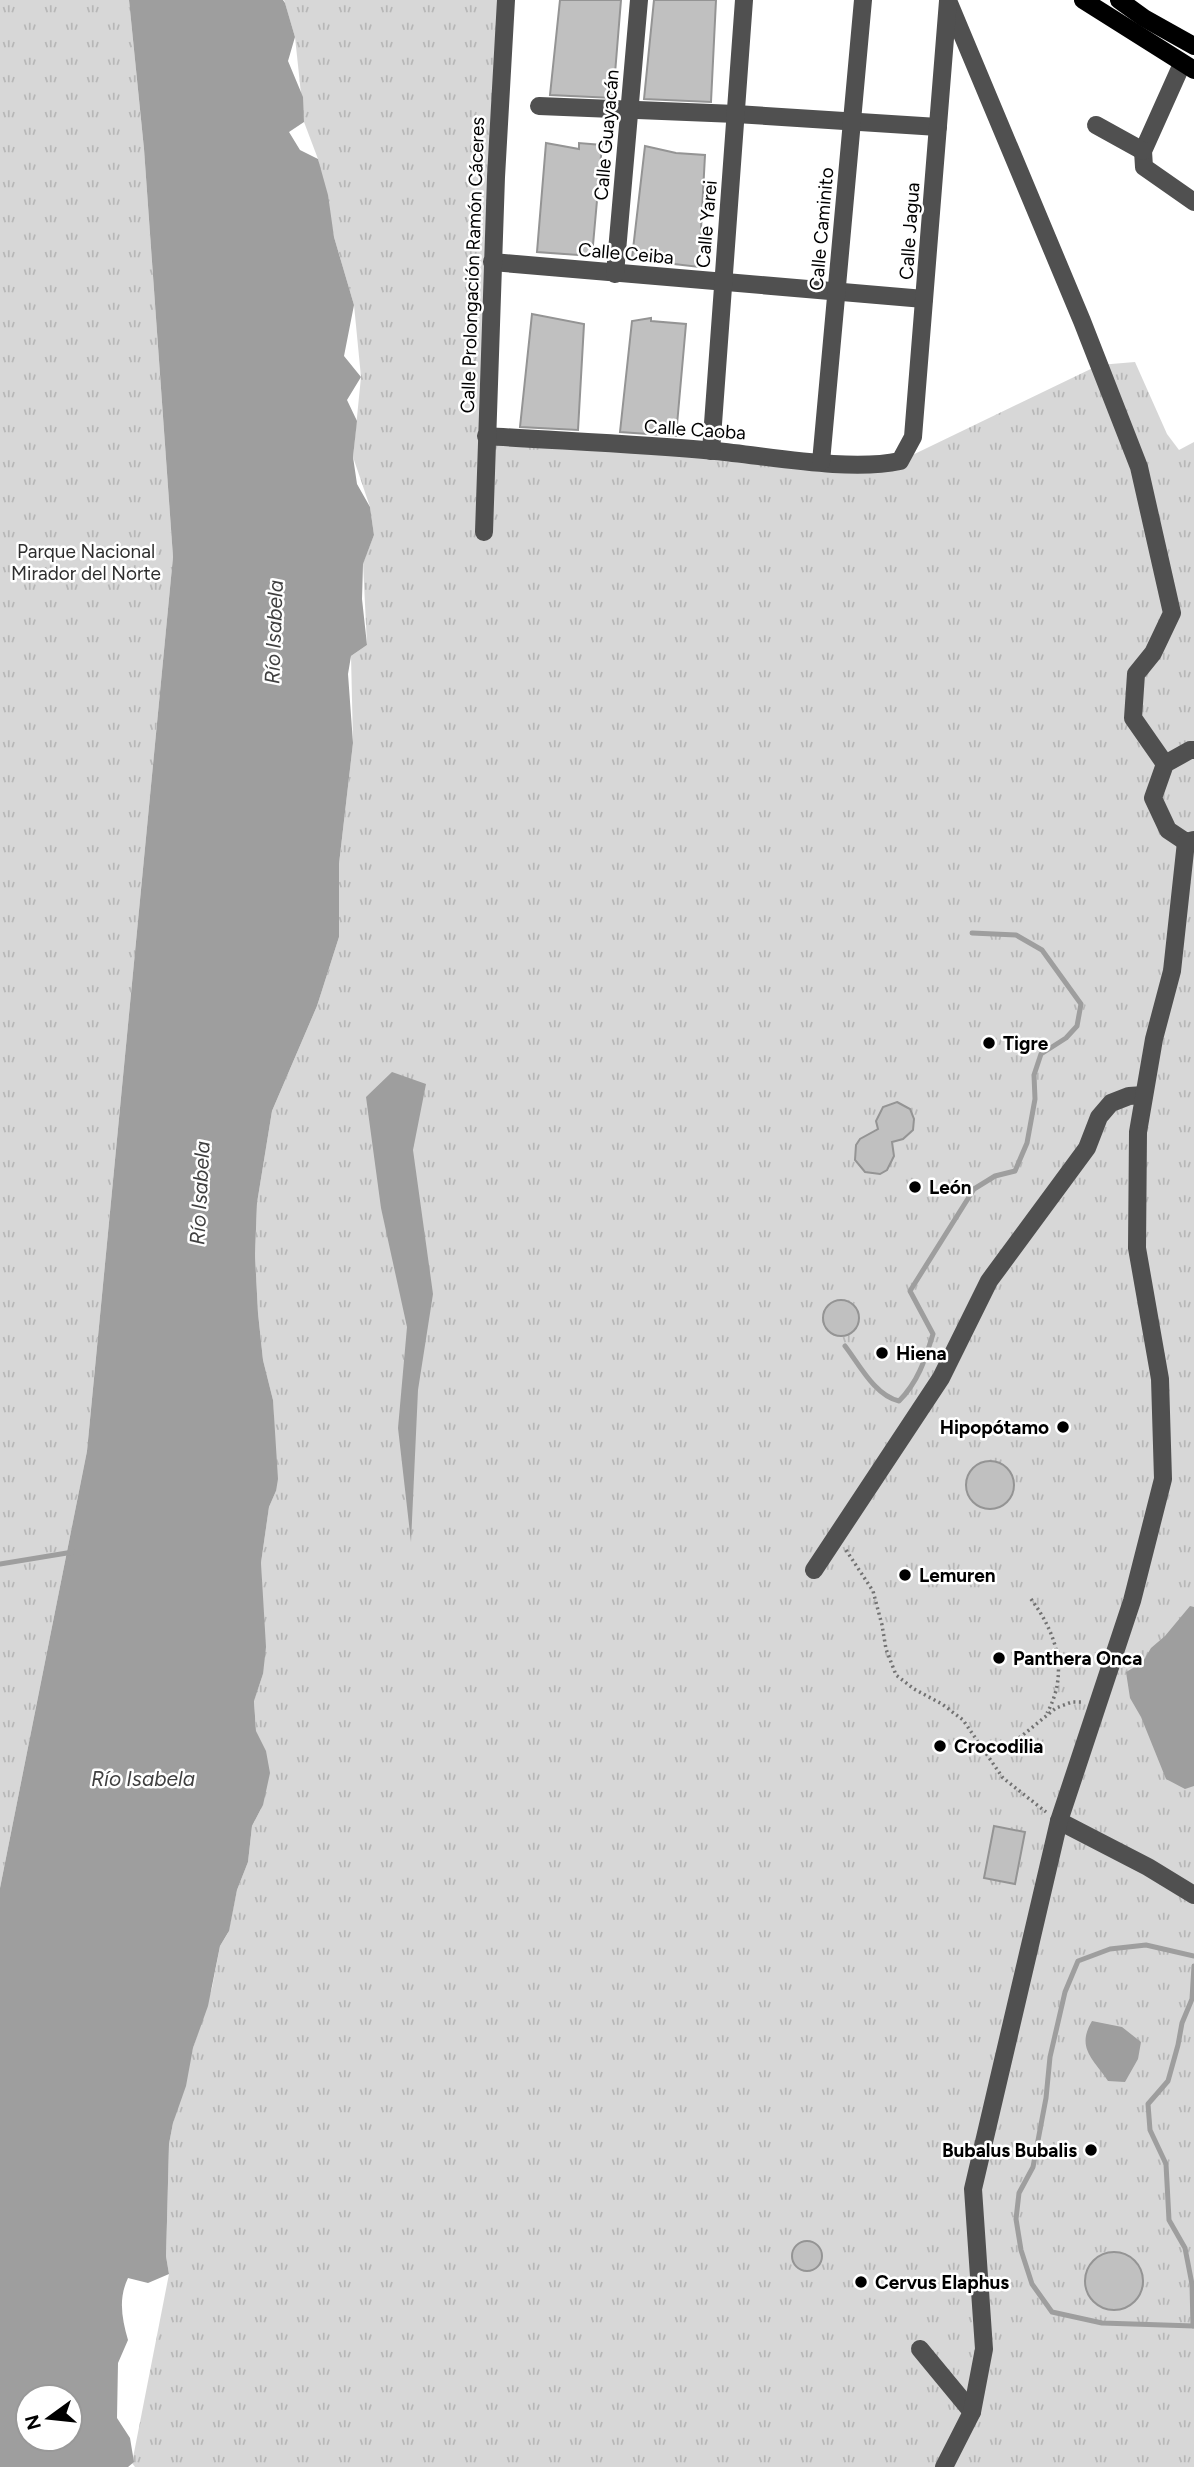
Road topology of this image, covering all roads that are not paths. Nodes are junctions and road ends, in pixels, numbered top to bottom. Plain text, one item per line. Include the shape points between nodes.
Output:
1 (506, 0) edge
2 (639, 0) edge
3 (744, 0) edge
4 (863, 0) edge
5 (948, 0) edge
6 (1083, 0) edge
7 (1119, 0) edge
8 (1194, 46) edge
9 (1188, 67) edge
10 (539, 106) dead end
11 (630, 108) junction
12 (736, 114) junction
13 (852, 121) junction
14 (1096, 125) dead end
15 (938, 127) junction
16 (1143, 151) junction
17 (1194, 202) edge
18 (492, 262) junction
19 (615, 274) junction
20 (722, 283) junction
21 (836, 292) junction
22 (924, 299) junction
23 (486, 436) junction
24 (711, 451) junction
25 (900, 461) joint
26 (821, 462) junction
27 (484, 532) dead end
28 (1194, 750) edge
29 (1165, 764) junction
30 (1190, 841) edge
31 (1144, 1095) junction
32 (814, 1570) dead end
33 (1059, 1821) junction
34 (1194, 1895) edge
35 (920, 2349) dead end
36 (972, 2412) junction
37 (944, 2467) edge

1 - 18 street, Calle Prolongación Ramón Cáceres
2 - 11 street, Calle Guayacán
3 - 12 street, Calle Yarei
4 - 13 street, Calle Caminito
5 - 15 street, Calle Jagua
5 - 29 street via 1139,467 1172,614 1153,653 1136,674 1133,718
6 - 9 main road
7 - 8 main road
9 - 16 street
10 - 11 street
11 - 12 street
11 - 19 street, Calle Guayacán
12 - 13 street
12 - 20 street, Calle Yarei
13 - 15 street
13 - 21 street, Calle Caminito
14 - 16 street
15 - 22 street, Calle Jagua
16 - 17 street via 1144,167
18 - 19 street, Calle Ceiba
18 - 23 street, Calle Prolongación Ramón Cáceres
19 - 20 street, Calle Ceiba
20 - 21 street, Calle Ceiba
20 - 24 street, Calle Yarei
21 - 22 street, Calle Ceiba
21 - 26 street, Calle Caminito
22 - 25 street, Calle Jagua via 913,437
23 - 24 street, Calle Caoba
23 - 27 street, Calle Prolongación Ramón Cáceres
24 - 26 street, Calle Caoba
25 - 26 street, Calle Caoba via 881,465
28 - 29 street
29 - 30 street via 1153,798 1168,830
30 - 31 street via 1172,971
31 - 32 street via 1111,1103 1099,1117 1087,1148 989,1281 941,1378
31 - 33 street via 1138,1132 1137,1248 1160,1379 1163,1479 1132,1601
33 - 34 street
33 - 36 street via 973,2189 984,2349
35 - 36 street
36 - 37 street

